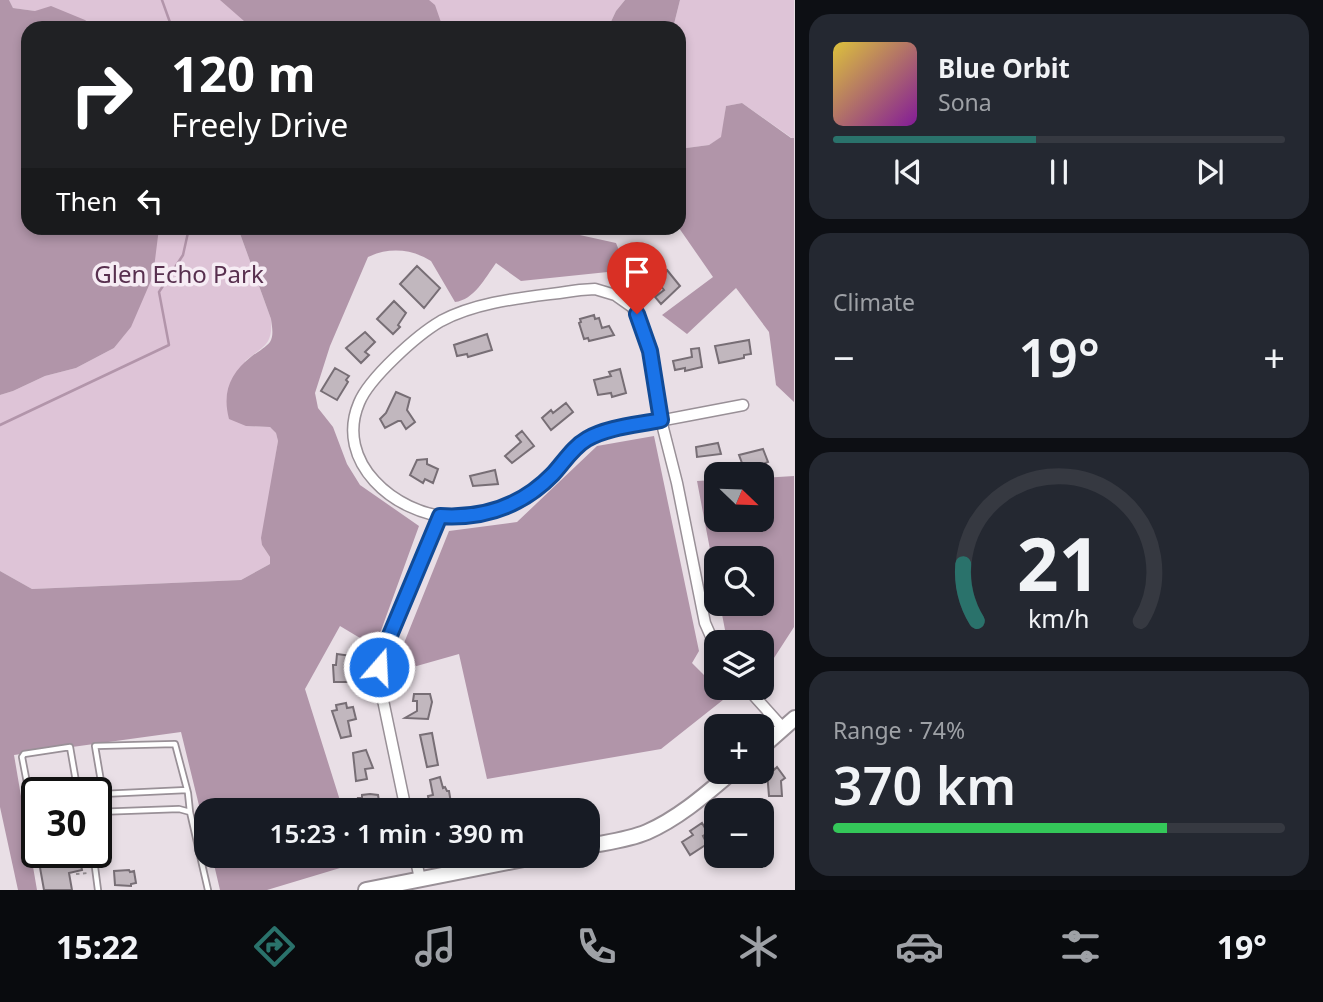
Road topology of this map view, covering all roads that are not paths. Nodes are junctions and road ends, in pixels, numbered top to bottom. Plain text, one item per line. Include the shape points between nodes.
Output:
1 (743, 405) dead end
2 (661, 420) junction
3 (440, 516) junction
4 (708, 630) edge
5 (761, 700) edge
6 (790, 725) edge
7 (774, 738) edge
8 (27, 777) edge
9 (75, 777) edge
10 (99, 777) edge
11 (717, 784) edge
12 (187, 790) junction
13 (112, 794) edge
14 (403, 798) edge
15 (112, 810) edge
16 (191, 812) junction
17 (600, 844) edge
18 (95, 868) edge
19 (418, 868) edge
20 (477, 868) edge
21 (420, 879) junction
22 (98, 890) edge
23 (208, 890) edge
24 (366, 890) edge

1 - 2 street
2 - 3 street via 584,440 538,488 504,509
2 - 3 street via 643,325 632,307 615,295 580,290 457,314 428,330 379,375 363,395 354,420 356,448 367,473 400,502
2 - 4 street
3 - 14 street via 379,667
5 - 6 street
6 - 7 street
8 - 9 lane via 24,754 70,747
10 - 12 lane via 97,745 175,744
11 - 17 street via 654,829
12 - 13 lane
12 - 16 lane
15 - 16 lane
16 - 23 lane
18 - 22 lane
19 - 21 street
20 - 21 street
21 - 24 street

